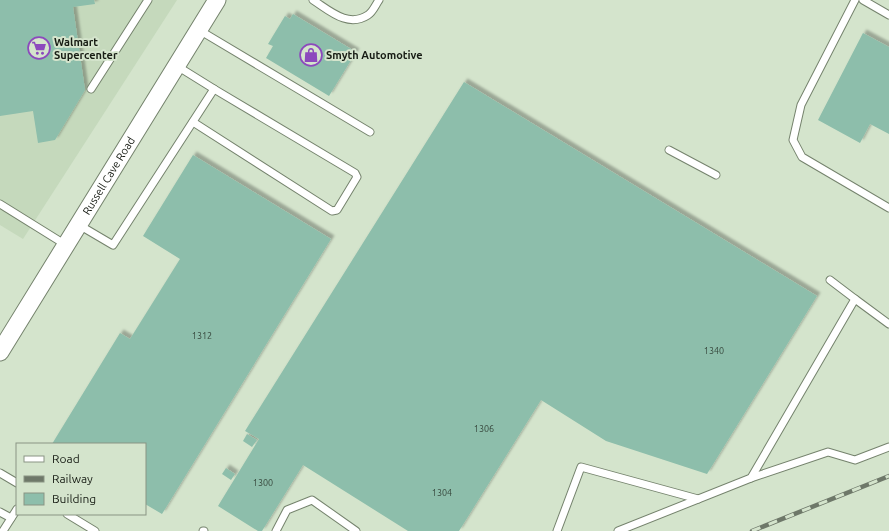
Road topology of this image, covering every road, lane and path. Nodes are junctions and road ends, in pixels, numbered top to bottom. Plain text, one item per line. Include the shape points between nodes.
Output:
1 (148, 0) edge
2 (217, 0) edge
3 (312, 0) edge
4 (379, 0) edge
5 (855, 0) edge
6 (863, 0) edge
7 (889, 14) edge
8 (199, 30) junction
9 (177, 66) junction
10 (91, 89) dead end
11 (214, 89) junction
12 (193, 122) junction
13 (370, 132) dead end
14 (669, 150) dead end
15 (716, 175) dead end
16 (0, 204) edge
17 (889, 208) edge
18 (79, 225) junction
19 (67, 246) junction
20 (830, 280) dead end
21 (855, 299) junction
22 (889, 324) edge
23 (0, 352) edge
24 (889, 447) edge
25 (0, 473) edge
26 (751, 478) junction
27 (16, 482) edge
28 (698, 499) junction
29 (16, 510) edge
30 (0, 512) edge
31 (69, 515) edge
32 (11, 518) junction
33 (3, 531) edge
34 (95, 531) edge
35 (276, 531) edge
36 (356, 531) edge
37 (557, 531) edge
38 (618, 531) edge

1 - 10 lane
2 - 8 street, Russell Cave Road
3 - 4 lane via 341,18 354,21 370,15
5 - 17 lane via 801,105 793,140 802,157
6 - 7 lane
8 - 9 street, Russell Cave Road
8 - 13 lane
9 - 11 lane
9 - 18 street, Russell Cave Road
11 - 12 lane
11 - 12 lane via 355,173 357,177 337,210 332,211
12 - 18 lane via 113,245
14 - 15 lane
16 - 19 lane
18 - 19 street, Russell Cave Road
19 - 23 street, Russell Cave Road
20 - 21 lane
21 - 22 lane
21 - 26 lane
24 - 26 lane via 855,460 828,452
25 - 27 lane
26 - 28 lane
28 - 37 lane via 581,467
28 - 38 lane
29 - 32 lane
30 - 32 lane
31 - 34 lane
32 - 33 lane
35 - 36 lane via 287,510 312,500

